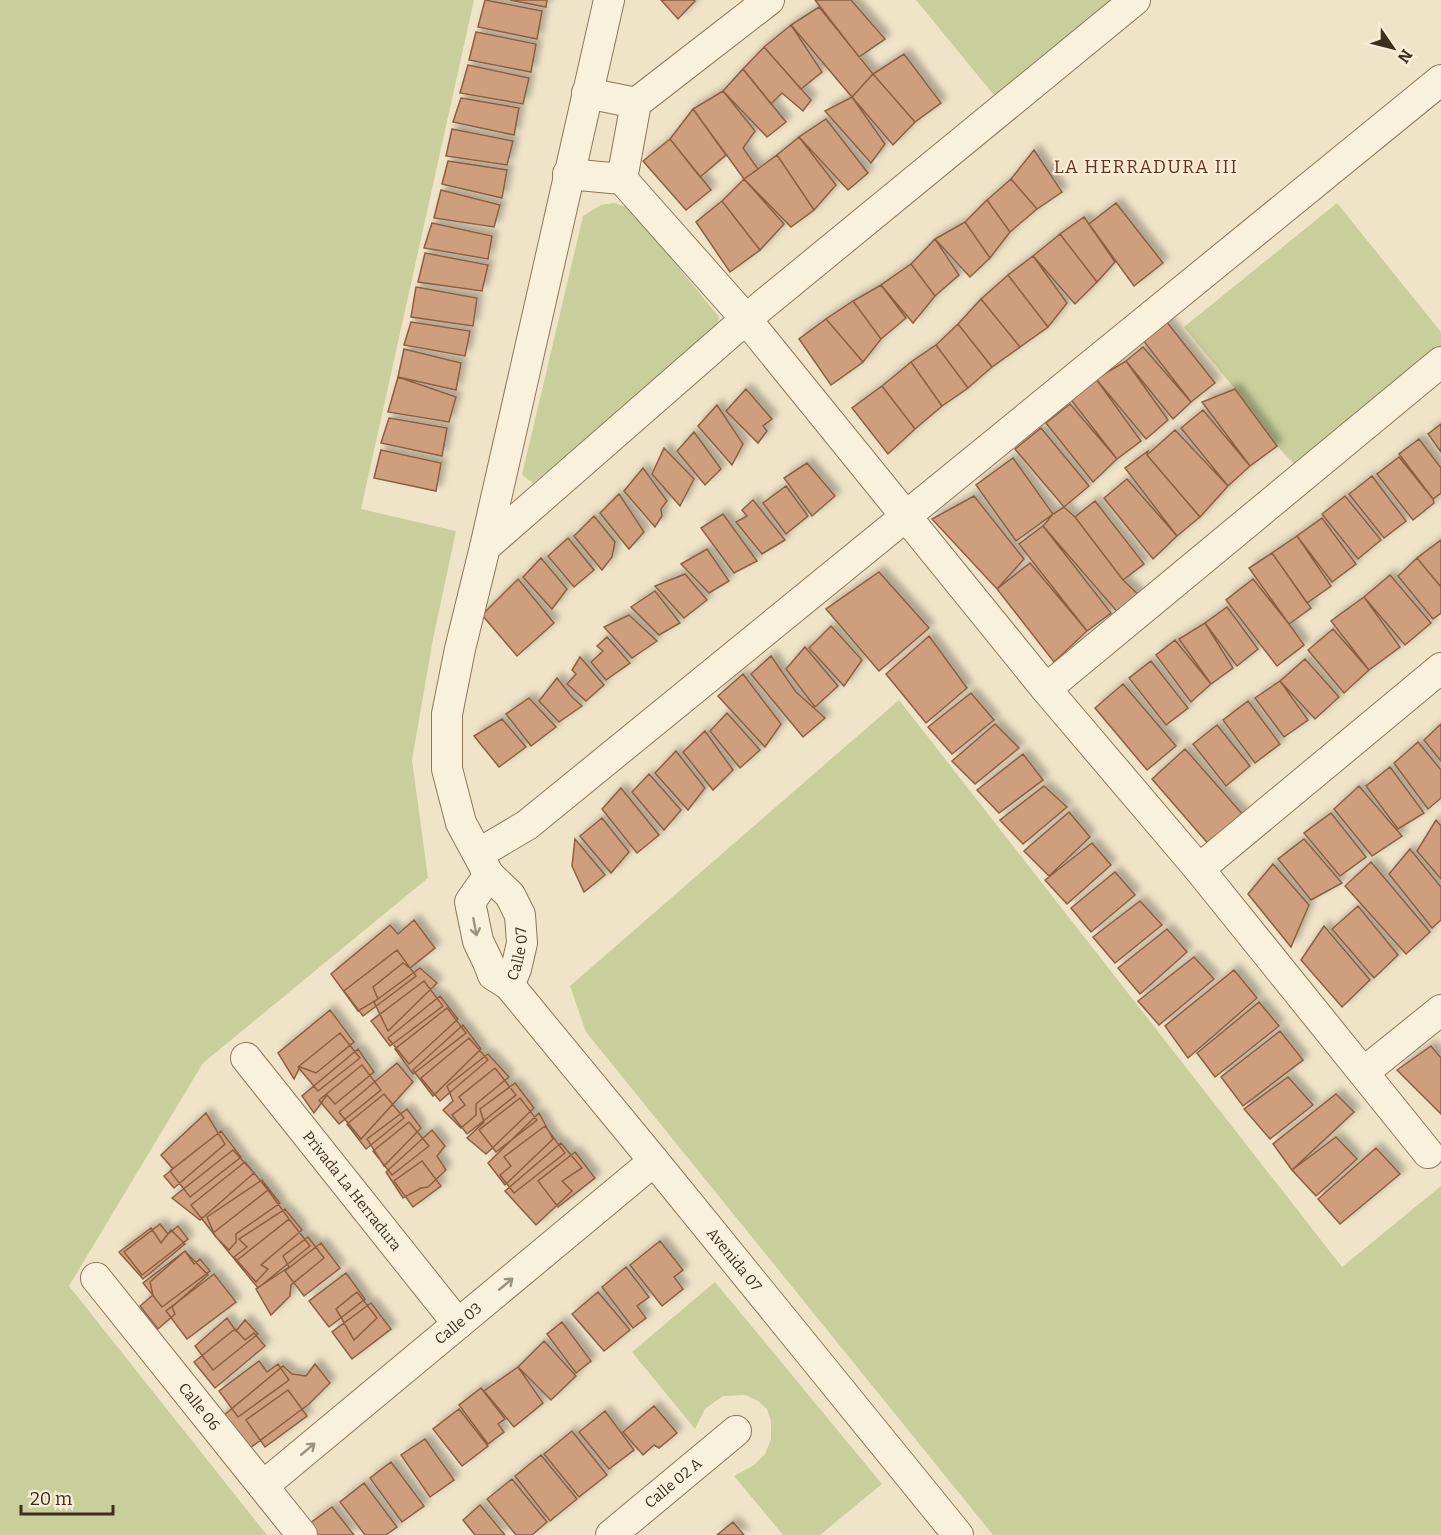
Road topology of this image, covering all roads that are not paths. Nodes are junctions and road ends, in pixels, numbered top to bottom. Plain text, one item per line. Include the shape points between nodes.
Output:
1 (609, 0) edge
2 (769, 0) edge
3 (1135, 0) edge
4 (1441, 80) edge
5 (587, 93) junction
6 (636, 102) junction
7 (568, 174) junction
8 (622, 179) junction
9 (746, 319) junction
10 (1441, 363) edge
11 (906, 516) junction
12 (485, 547) junction
13 (1441, 668) edge
14 (1046, 689) junction
15 (484, 864) junction
16 (1199, 869) junction
17 (509, 985) junction
18 (1441, 1010) edge
19 (246, 1058) dead end
20 (1364, 1072) junction
21 (1428, 1153) dead end
22 (654, 1161) junction
23 (96, 1278) dead end
24 (458, 1324) junction
25 (736, 1431) dead end
26 (263, 1486) junction
27 (302, 1535) edge
28 (611, 1535) edge
29 (958, 1535) edge

1 - 5 street
2 - 6 street
3 - 9 street
4 - 11 street
5 - 6 street
5 - 7 street
6 - 8 street
7 - 8 street
7 - 12 street
8 - 9 street
9 - 11 street
9 - 12 street
10 - 14 street
11 - 14 street
11 - 15 street
12 - 15 street via 447,714 447,769 460,823
13 - 16 street
14 - 16 street
15 - 17 street, Calle 07 via 510,895 520,915 522,943
15 -> 17 street, Calle 07 via 470,902 478,941 494,975
16 - 20 street
17 - 22 street, Avenida 07
18 - 20 street
19 - 24 street, Privada La Herradura
20 - 21 street
24 -> 22 street, Calle 03
22 - 29 street, Avenida 07
23 - 26 street, Calle 06
26 -> 24 street, Calle 03
25 - 28 street, Calle 02 A
26 - 27 street, Calle 06

